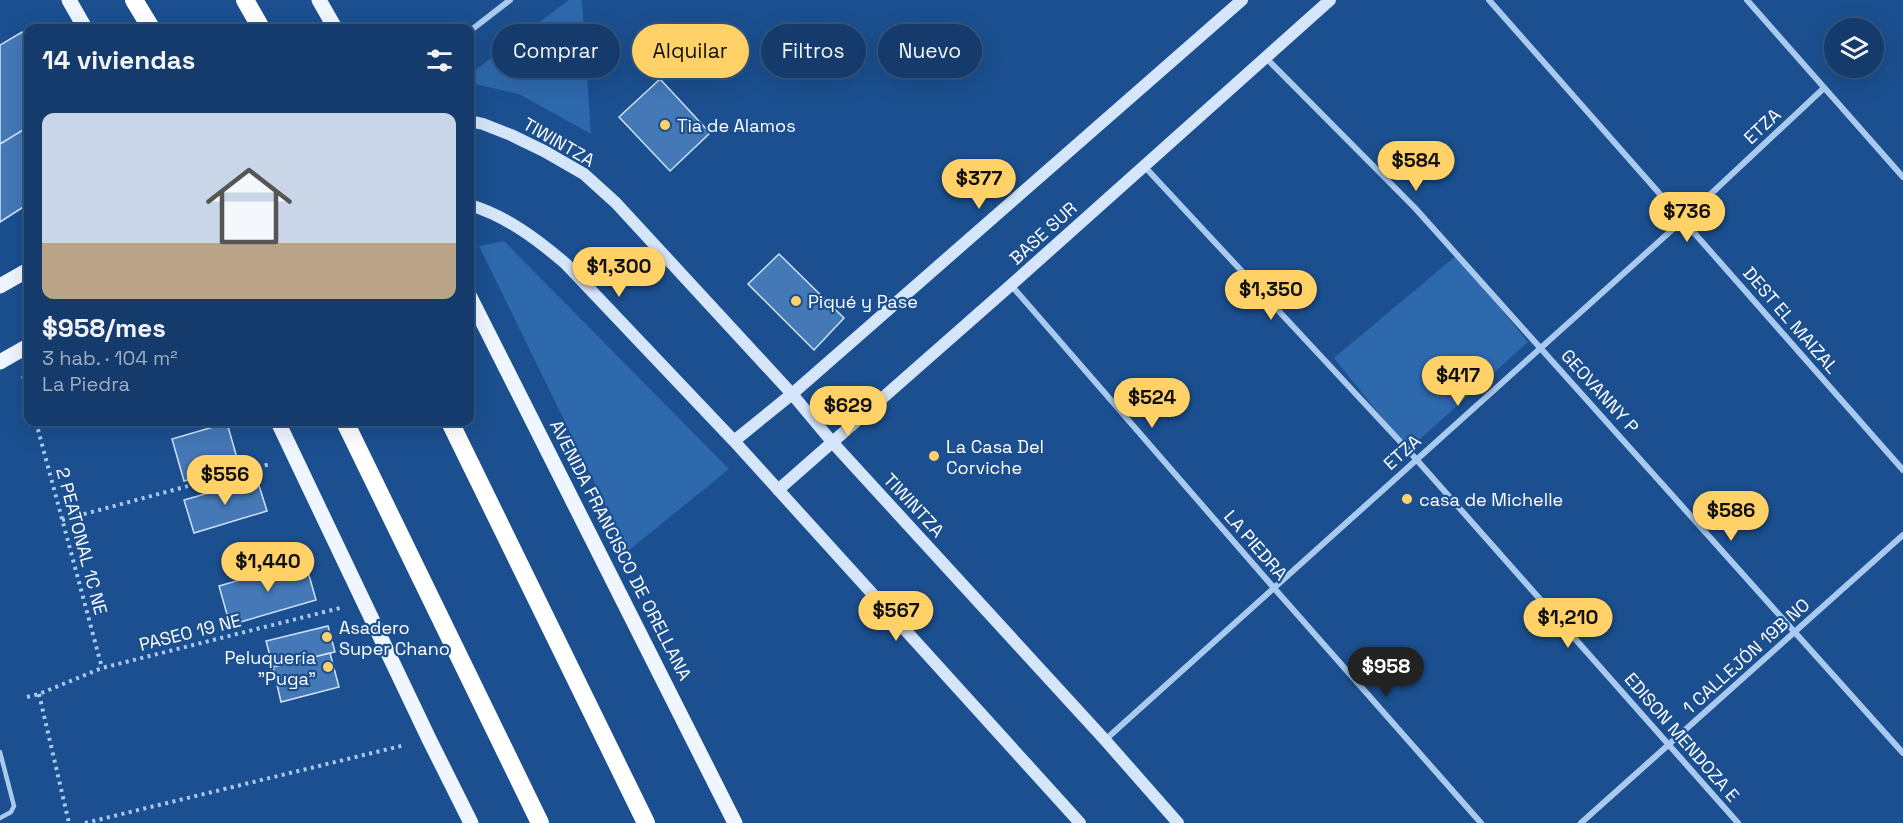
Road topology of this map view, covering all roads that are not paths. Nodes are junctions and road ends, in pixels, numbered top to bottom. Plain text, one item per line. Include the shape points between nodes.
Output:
1 (69, 0) edge
2 (134, 0) edge
3 (245, 0) edge
4 (319, 0) edge
5 (510, 0) edge
6 (1242, 0) edge
7 (1330, 0) edge
8 (1489, 0) edge
9 (1747, 0) edge
10 (83, 24) edge
11 (149, 24) edge
12 (259, 24) edge
13 (333, 24) edge
14 (474, 29) edge
15 (1266, 58) junction
16 (1824, 88) junction
17 (474, 122) edge
18 (1143, 166) junction
19 (1903, 177) edge
20 (474, 206) edge
21 (1683, 220) junction
22 (24, 272) edge
23 (1011, 285) junction
24 (0, 286) edge
25 (474, 305) edge
26 (24, 348) edge
27 (1541, 348) junction
28 (0, 362) edge
29 (792, 394) junction
30 (280, 426) edge
31 (347, 426) edge
32 (452, 426) edge
33 (734, 441) junction
34 (833, 443) junction
35 (1416, 460) junction
36 (1903, 470) edge
37 (778, 490) junction
38 (1903, 535) edge
39 (1274, 588) junction
40 (1795, 632) junction
41 (1105, 740) junction
42 (1669, 745) junction
43 (0, 752) edge
44 (1903, 753) edge
45 (0, 818) edge
46 (471, 823) edge
47 (540, 823) edge
48 (646, 823) edge
49 (735, 823) edge
50 (1080, 823) edge
51 (1178, 823) edge
52 (1480, 823) edge
53 (1581, 823) edge
54 (1738, 823) edge

1 - 10 main road
2 - 11 highway
3 - 12 highway
4 - 13 main road
5 - 14 street
6 - 29 street
7 - 15 street, BASE SUR
8 - 21 street, DEST EL MAIZAL
9 - 16 street
15 - 18 street, BASE SUR
15 - 27 street, GEOVANNY P via 1415,208
16 - 19 street
16 - 21 street, ETZA
17 - 29 street, TIWINTZA via 511,135 584,174 616,203
18 - 23 street, BASE SUR
18 - 35 street, EDISON MENDOZA E
20 - 33 street via 507,220 566,264
21 - 27 street, ETZA
21 - 36 street, DEST EL MAIZAL
22 - 24 main road
23 - 34 street, BASE SUR
23 - 39 street, LA PIEDRA
25 - 49 main road, AVENIDA FRANCISCO DE ORELLANA
26 - 28 main road
27 - 35 street, ETZA
27 - 40 street, GEOVANNY P
29 - 33 street
29 - 34 street, TIWINTZA
30 - 46 main road
31 - 47 highway
32 - 48 highway
33 - 37 street
34 - 37 street, BASE SUR
34 - 41 street, TIWINTZA
35 - 39 street, ETZA
35 - 42 street, EDISON MENDOZA E
37 - 50 street
38 - 40 street, 1 CALLEJÓN 19B NO
39 - 41 street, ETZA
39 - 52 street, LA PIEDRA
40 - 42 street, 1 CALLEJÓN 19B NO
40 - 44 street, GEOVANNY P
41 - 51 street, TIWINTZA
42 - 53 street, 1 CALLEJÓN 19B NO
42 - 54 street, EDISON MENDOZA E
43 - 45 lane via 14,806

